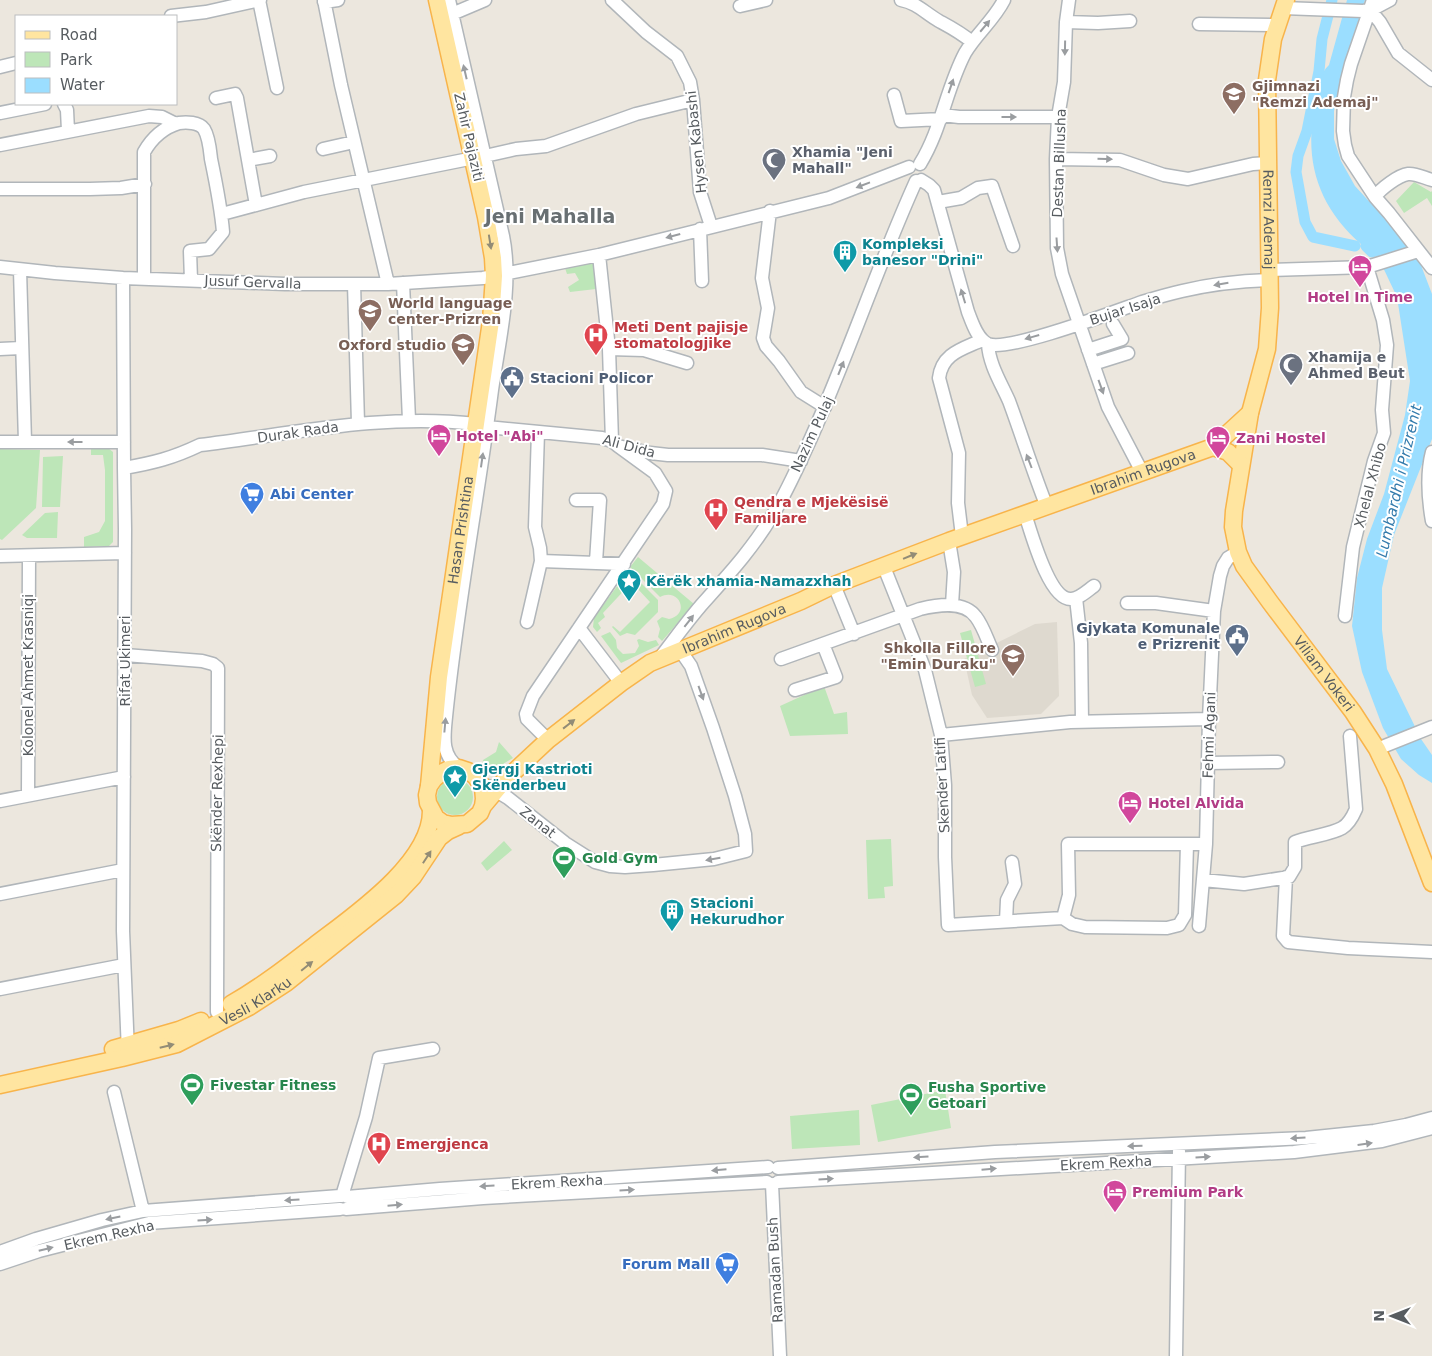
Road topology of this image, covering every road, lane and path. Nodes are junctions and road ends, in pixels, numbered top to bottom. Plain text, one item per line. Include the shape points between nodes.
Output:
1 (260, 0) edge
2 (338, 0) edge
3 (437, 0) edge
4 (449, 0) edge
5 (485, 0) edge
6 (766, 0) edge
7 (901, 0) edge
8 (1004, 0) edge
9 (1070, 0) edge
10 (1390, 0) edge
11 (324, 1) edge
12 (617, 1) edge
13 (1285, 4) edge
14 (740, 6) dead end
15 (1369, 7) edge
16 (452, 14) junction
17 (178, 15) edge
18 (1130, 21) dead end
19 (1066, 22) junction
20 (1199, 24) dead end
21 (1277, 25) junction
22 (972, 42) junction
23 (15, 63) edge
24 (0, 67) edge
25 (1432, 80) edge
26 (277, 88) dead end
27 (894, 95) dead end
28 (216, 98) dead end
29 (693, 100) junction
30 (40, 105) edge
31 (64, 105) edge
32 (0, 113) edge
33 (942, 117) junction
34 (1058, 117) junction
35 (176, 124) junction
36 (68, 131) junction
37 (354, 142) junction
38 (0, 145) edge
39 (323, 149) dead end
40 (270, 156) dead end
41 (480, 157) junction
42 (1056, 159) junction
43 (248, 160) junction
44 (1268, 163) junction
45 (914, 165) junction
46 (918, 180) junction
47 (1432, 180) edge
48 (364, 181) junction
49 (145, 184) junction
50 (0, 189) edge
51 (1375, 197) junction
52 (938, 202) junction
53 (256, 205) junction
54 (770, 211) junction
55 (222, 214) junction
56 (706, 227) junction
57 (1013, 246) dead end
58 (1414, 253) junction
59 (599, 255) junction
60 (1370, 266) junction
61 (0, 267) edge
62 (1431, 269) edge
63 (20, 270) junction
64 (500, 275) junction
65 (1269, 275) junction
66 (123, 278) junction
67 (144, 278) junction
68 (469, 279) junction
69 (191, 280) junction
70 (702, 281) dead end
71 (403, 283) junction
72 (354, 284) junction
73 (388, 284) junction
74 (493, 301) junction
75 (1079, 324) junction
76 (1113, 324) dead end
77 (985, 342) junction
78 (21, 348) junction
79 (0, 349) edge
80 (609, 349) junction
81 (1088, 350) junction
82 (1128, 353) dead end
83 (687, 363) dead end
84 (1093, 364) junction
85 (825, 407) junction
86 (1250, 413) junction
87 (409, 420) junction
88 (358, 423) junction
89 (482, 426) junction
90 (538, 432) junction
91 (0, 442) edge
92 (25, 442) junction
93 (124, 442) junction
94 (615, 443) junction
95 (1212, 447) junction
96 (1432, 452) edge
97 (668, 455) junction
98 (801, 461) junction
99 (1241, 465) junction
100 (124, 468) junction
101 (1142, 472) junction
102 (661, 481) junction
103 (576, 500) dead end
104 (1430, 502) edge
105 (1047, 506) junction
106 (1025, 514) junction
107 (1432, 521) edge
108 (956, 539) junction
109 (1238, 552) junction
110 (125, 553) junction
111 (0, 556) edge
112 (29, 556) junction
113 (541, 561) junction
114 (596, 562) junction
115 (624, 564) junction
116 (884, 567) junction
117 (834, 585) junction
118 (1094, 586) dead end
119 (1076, 598) junction
120 (1127, 603) dead end
121 (952, 605) junction
122 (1214, 611) junction
123 (904, 616) junction
124 (1345, 616) dead end
125 (528, 622) dead end
126 (579, 628) junction
127 (854, 634) junction
128 (823, 644) junction
129 (680, 650) junction
130 (992, 650) dead end
131 (125, 655) junction
132 (659, 659) junction
133 (781, 659) dead end
134 (620, 683) junction
135 (795, 690) dead end
136 (1209, 719) junction
137 (1082, 722) junction
138 (1428, 728) edge
139 (941, 734) junction
140 (1350, 736) dead end
141 (548, 740) junction
142 (1382, 747) junction
143 (1278, 762) dead end
144 (1208, 763) junction
145 (459, 768) junction
146 (124, 777) junction
147 (480, 781) junction
148 (429, 786) junction
149 (496, 790) junction
150 (28, 794) junction
151 (0, 801) edge
152 (483, 806) junction
153 (431, 811) junction
154 (459, 826) junction
155 (1186, 844) junction
156 (1206, 844) junction
157 (1012, 862) dead end
158 (122, 870) junction
159 (1286, 877) junction
160 (1203, 880) junction
161 (1432, 883) edge
162 (0, 894) edge
163 (1063, 918) junction
164 (1006, 921) junction
165 (1199, 926) dead end
166 (1432, 952) edge
167 (124, 965) junction
168 (0, 989) edge
169 (217, 1012) junction
170 (433, 1049) dead end
171 (127, 1051) junction
172 (0, 1073) edge
173 (0, 1085) edge
174 (114, 1092) dead end
175 (1432, 1118) edge
176 (1432, 1128) edge
177 (1179, 1144) junction
178 (1179, 1159) junction
179 (773, 1168) junction
180 (772, 1183) junction
181 (343, 1202) junction
182 (143, 1211) junction
183 (0, 1252) edge
184 (0, 1264) edge
185 (780, 1356) edge
186 (1176, 1356) edge

1 - 17 street
1 - 26 street
2 - 11 street
3 - 41 main road, Zahir Pajaziti
4 - 16 street, Zahir Pajaziti
5 - 16 street
6 - 14 street
7 - 22 street via 921,7
22 -> 8 street
9 - 19 street, Destan Billusha
10 - 15 street
11 - 37 street
12 - 29 street, Hysen Kabashi via 646,32 677,56 690,82
13 - 15 street, Remzi Ademaj via 1326,11
13 - 21 main road, Remzi Ademaj
15 - 25 street via 1398,53
15 - 51 street via 1347,80 1343,131 1348,156
41 -> 16 street, Zahir Pajaziti
18 - 19 street
19 -> 34 street, Destan Billusha via 1064,82
20 - 21 street
21 - 44 main road, Remzi Ademaj via 1267,80
33 -> 22 street via 959,66
23 - 24 street
27 - 33 street via 901,121
28 - 43 street via 235,94
29 - 41 street via 636,114 546,146
29 - 56 street, Hysen Kabashi
30 - 32 street
31 - 36 street
33 -> 34 street
33 - 45 street via 931,146
34 - 42 street, Destan Billusha
35 - 36 street via 162,117 149,116
35 - 49 street via 160,132 144,152
35 - 55 street via 192,123 204,129
36 - 38 street
37 - 39 street
37 - 48 street
40 - 43 street
41 - 48 street
41 - 64 main road, Zahir Pajaziti via 486,217 493,258
42 -> 44 street via 1120,160 1164,176 1188,179
42 -> 75 street, Destan Billusha via 1057,248
43 - 53 street
44 - 65 main road, Remzi Ademaj
45 - 46 street via 925,170 925,176
45 -> 54 street, Jusuf Gervalla via 829,198
46 - 52 street via 929,184
85 -> 46 street, Nazim Pulaj
47 - 51 street via 1407,174 1378,191
48 - 53 street
48 - 73 street
49 - 50 street via 122,188
49 - 67 street
51 - 58 street
52 - 57 street via 961,198 978,188 992,186
77 -> 52 street via 973,326 968,312
53 - 55 street
54 - 56 street, Jusuf Gervalla
54 - 85 street via 762,278 768,308 763,338 801,392
55 - 69 street via 223,232 209,248 190,251
56 -> 59 street, Jusuf Gervalla
56 - 70 street, Hysen Kabashi
58 - 60 street
58 - 62 street
59 - 64 street, Jusuf Gervalla
59 - 80 street
60 - 65 street
60 - 124 street, Xhelal Xhibo via 1388,345 1382,410 1384,433 1353,548
61 - 63 street, Jusuf Gervalla
63 - 66 street, Jusuf Gervalla
63 - 78 street
64 - 68 street, Jusuf Gervalla
64 - 74 main road, Hasan Prishtina
64 - 89 street, Hasan Prishtina via 504,301
65 -> 75 street, Bujar Isaja via 1184,290
65 - 86 main road, Remzi Ademaj via 1267,349
66 - 67 street, Jusuf Gervalla
66 - 93 street, Rifat Ukimeri
67 - 69 street, Jusuf Gervalla
68 - 71 street, Jusuf Gervalla
68 - 74 street via 487,290
69 - 72 street, Jusuf Gervalla
71 - 73 street, Jusuf Gervalla
71 - 87 street
72 - 73 street, Jusuf Gervalla
72 - 88 street
74 - 89 main road, Hasan Prishtina
75 -> 77 street, Bujar Isaja via 1007,344
75 - 81 street, Destan Billusha
76 - 81 street via 1122,338
105 -> 77 street
77 - 108 street via 947,358 940,367 939,378 959,453
78 - 79 street
78 - 92 street
80 - 83 street via 644,350
80 - 94 street
81 - 84 street, Destan Billusha
82 - 84 street
84 -> 101 street, Destan Billusha via 1108,407
85 - 98 street, Nazim Pulaj
86 - 95 main road, Ibrahim Rugova
86 - 99 main road, Viliam Vokeri
87 - 88 street, Durak Rada
87 - 89 street, Durak Rada
88 - 100 street, Durak Rada via 200,445 158,462
89 - 90 street, Ali Dida
145 -> 89 street, Hasan Prishtina via 445,752 445,727
89 - 148 main road, Hasan Prishtina via 439,677
90 - 94 street, Ali Dida via 602,438
90 - 113 street via 535,527
91 - 92 street
93 -> 92 street
93 - 100 street, Rifat Ukimeri
94 - 97 street, Ali Dida
94 - 102 street via 646,465
95 - 99 main road via 1228,452
95 - 101 main road, Ibrahim Rugova
96 - 104 street via 1428,481
97 - 98 street, Ali Dida via 762,455
97 - 102 street via 661,470
132 -> 98 street, Nazim Pulaj via 740,561 772,516
99 - 109 main road, Viliam Vokeri via 1233,527
100 - 110 street, Rifat Ukimeri
101 - 105 main road, Ibrahim Rugova
102 - 115 street via 666,491 663,504
103 - 114 street via 600,500
104 - 107 street
105 - 106 main road, Ibrahim Rugova
106 - 108 main road, Ibrahim Rugova
106 - 119 street via 1052,585 1061,597
116 -> 108 main road, Ibrahim Rugova
108 - 121 street
109 - 122 street, Fehmi Agani via 1223,566
109 - 142 main road, Viliam Vokeri via 1270,602
110 - 112 street
110 - 131 street, Rifat Ukimeri
111 - 112 street
112 - 150 street, Kolonel Ahmet Krasniqi
113 - 114 street
113 - 125 street
114 - 115 street
115 - 126 street
116 - 117 main road, Ibrahim Rugova
116 - 123 street, Skender Latifi
117 - 127 street
117 - 129 main road, Ibrahim Rugova
118 - 119 street
119 - 137 street via 1081,643
120 - 122 street via 1156,603
121 - 123 street via 934,606
121 - 130 street via 976,615
122 - 136 street, Fehmi Agani
123 - 127 street
123 - 139 street, Skender Latifi via 925,670
126 - 134 street
126 - 141 street via 533,696 526,714 531,725
127 - 128 street
128 - 133 street
128 - 135 street via 836,677
129 - 132 main road, Ibrahim Rugova
129 -> 149 street, Zanat via 691,666 713,728 735,796 746,851 679,863 603,864 565,844
131 - 146 street, Rifat Ukimeri
131 - 169 street, Skënder Rexhepi via 202,661 218,668
132 - 134 main road, Ibrahim Rugova
141 -> 134 main road, Ibrahim Rugova
136 - 137 street
136 - 144 street, Fehmi Agani
137 - 139 street
138 - 142 street
139 - 164 street, Skender Latifi via 948,925
140 - 159 street via 1356,809 1342,828 1295,842 1295,868
141 - 149 main road, Ibrahim Rugova
142 - 161 main road, Viliam Vokeri
143 - 144 street
144 - 156 street, Fehmi Agani
145 - 147 main road
145 - 148 main road via 441,773
146 - 150 street
146 - 158 street, Rifat Ukimeri
147 - 149 street, Zanat
147 - 152 main road via 484,793
148 - 153 main road via 427,795
149 - 152 main road, Ibrahim Rugova
150 - 151 street
152 - 154 main road via 474,819
153 - 154 main road via 443,823
153 - 169 main road, Vesli Klarku via 425,838 386,889 277,976
171 -> 154 main road, Vesli Klarku via 177,1044 249,1007 286,983 396,895 440,838
155 - 156 street
155 - 163 street via 1068,844 1069,895
155 - 163 street via 1185,915 1179,925 1167,928 1085,927
156 - 160 street, Fehmi Agani
157 - 164 street via 1015,884 1006,900
158 - 162 street
158 - 167 street, Rifat Ukimeri
159 - 160 street via 1244,884
159 - 166 street via 1283,936 1288,942
160 - 165 street, Fehmi Agani
163 - 164 street, Skender Latifi
167 - 168 street
167 - 171 street, Rifat Ukimeri
169 - 171 main road, Vesli Klarku
170 - 181 street via 379,1058
171 - 172 main road, Vesli Klarku
171 - 173 main road, Vesli Klarku
174 - 182 street
175 -> 177 street, Ekrem Rexha via 1374,1131 1306,1138
178 -> 176 street, Ekrem Rexha via 1349,1146
177 - 178 street
177 -> 179 street, Ekrem Rexha via 995,1152
180 -> 178 street, Ekrem Rexha
178 - 186 street
179 - 180 street via 781,1177
179 -> 181 street, Ekrem Rexha via 440,1189
181 -> 180 street, Ekrem Rexha
180 - 185 street, Ramadan Bush
181 -> 182 street, Ekrem Rexha
184 -> 181 street, Ekrem Rexha via 149,1224
182 -> 183 street, Ekrem Rexha via 102,1220

